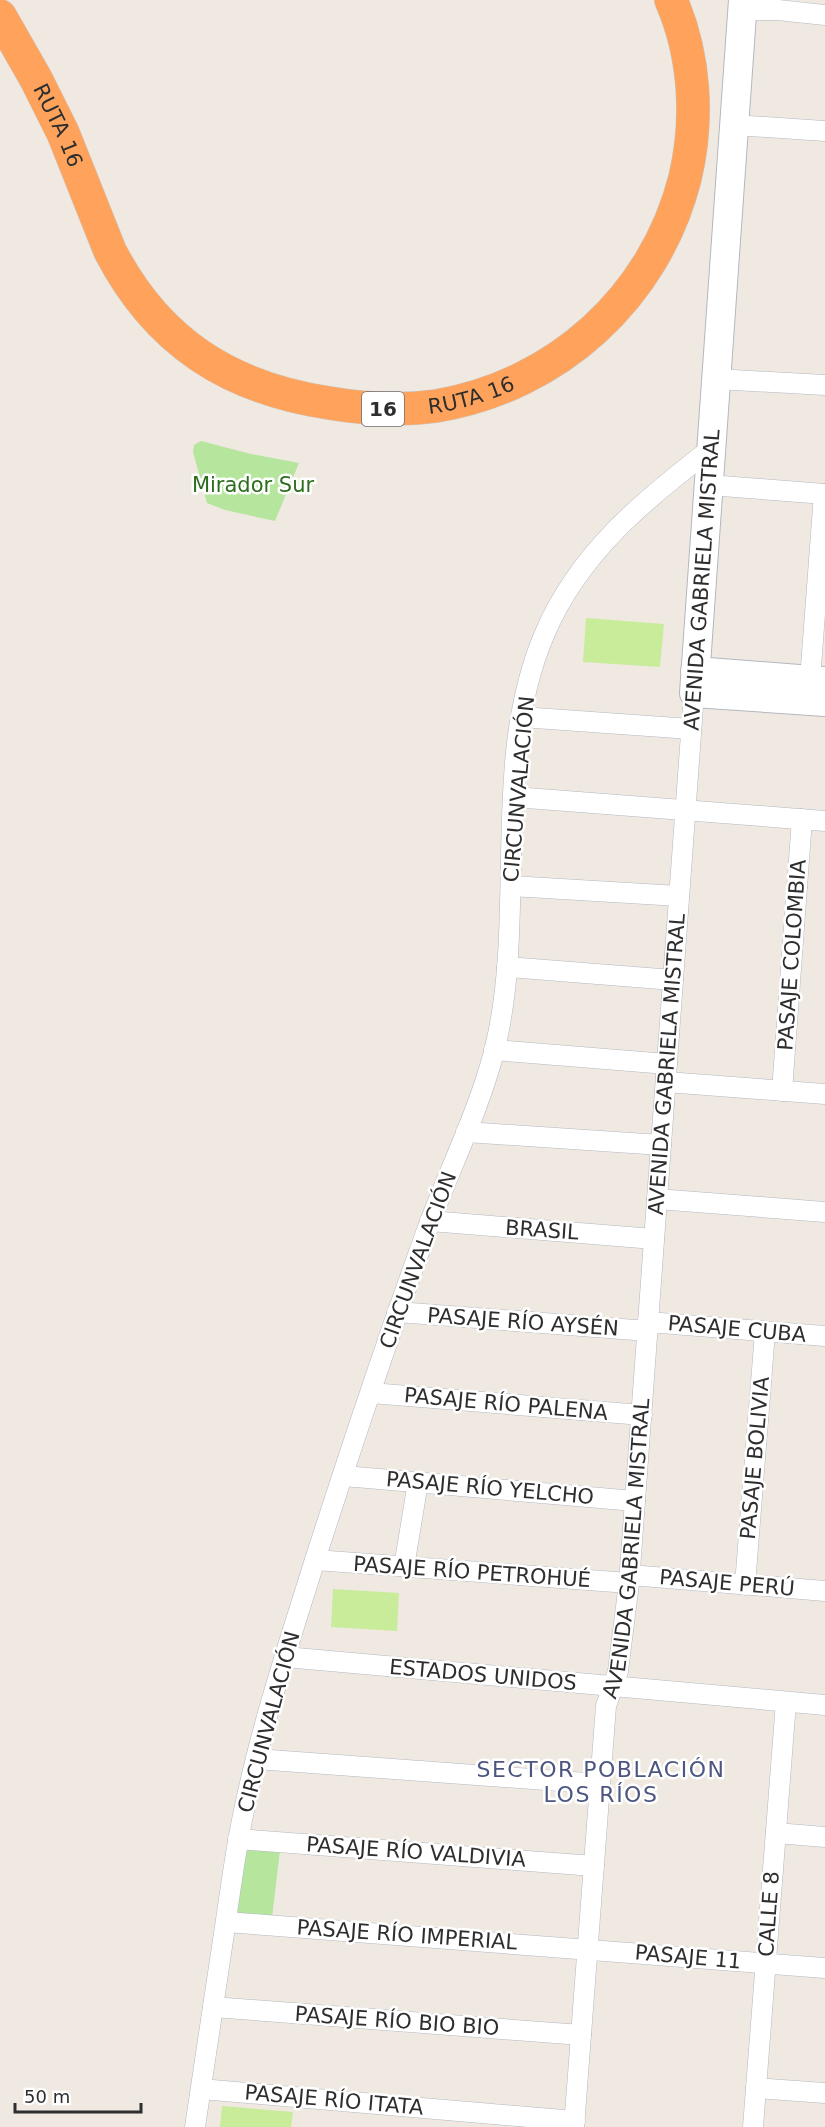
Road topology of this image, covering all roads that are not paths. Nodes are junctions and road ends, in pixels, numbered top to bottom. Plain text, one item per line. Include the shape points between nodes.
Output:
1 (671, 0) edge
2 (743, 5) edge
3 (825, 15) edge
4 (0, 16) edge
5 (735, 125) junction
6 (825, 131) edge
7 (716, 379) junction
8 (825, 385) edge
9 (712, 448) junction
10 (709, 486) junction
11 (825, 494) edge
12 (695, 682) junction
13 (820, 688) edge
14 (521, 717) junction
15 (691, 729) junction
16 (514, 797) junction
17 (685, 811) junction
18 (802, 819) junction
19 (825, 821) edge
20 (511, 886) junction
21 (679, 896) junction
22 (507, 967) junction
23 (673, 980) junction
24 (494, 1050) junction
25 (666, 1073) junction
26 (782, 1091) junction
27 (825, 1095) edge
28 (466, 1132) junction
29 (661, 1145) junction
30 (657, 1199) junction
31 (825, 1212) edge
32 (430, 1221) junction
33 (654, 1239) junction
34 (398, 1312) junction
35 (648, 1327) junction
36 (765, 1332) junction
37 (825, 1336) edge
38 (371, 1393) junction
39 (642, 1415) junction
40 (344, 1476) junction
41 (418, 1482) junction
42 (635, 1501) junction
43 (315, 1560) junction
44 (404, 1567) junction
45 (630, 1579) junction
46 (745, 1585) junction
47 (825, 1591) edge
48 (285, 1657) junction
49 (614, 1686) junction
50 (786, 1702) junction
51 (825, 1705) edge
52 (256, 1759) junction
53 (600, 1784) junction
54 (776, 1833) junction
55 (825, 1837) edge
56 (238, 1839) junction
57 (594, 1866) junction
58 (226, 1922) junction
59 (588, 1949) junction
60 (766, 1963) junction
61 (825, 1968) edge
62 (213, 2007) junction
63 (581, 2035) junction
64 (756, 2088) junction
65 (201, 2089) junction
66 (825, 2093) edge
67 (574, 2124) edge
68 (195, 2127) edge
69 (753, 2127) edge

1 - 4 highway, RUTA 16 / 16 via 691,74 691,143 672,218 648,265 615,310 553,362 484,394 442,405 408,408 355,407 267,390 203,359 164,328 141,301 110,251 63,134
2 - 3 street
2 - 5 street, AVENIDA GABRIELA MISTRAL
5 - 6 street
5 - 7 street, AVENIDA GABRIELA MISTRAL
7 - 8 street
7 - 9 street, AVENIDA GABRIELA MISTRAL
9 - 10 street, AVENIDA GABRIELA MISTRAL
9 - 14 street, CIRCUNVALACIÓN via 641,505 585,565 544,635
10 - 11 street
10 - 12 street, AVENIDA GABRIELA MISTRAL
11 - 13 street
12 - 13 street
12 - 15 street, AVENIDA GABRIELA MISTRAL
14 - 15 street
14 - 16 street, CIRCUNVALACIÓN
15 - 17 street, AVENIDA GABRIELA MISTRAL
16 - 17 street
16 - 20 street, CIRCUNVALACIÓN
17 - 18 street
17 - 21 street, AVENIDA GABRIELA MISTRAL
18 - 19 street
18 - 26 street, PASAJE COLOMBIA
20 - 21 street
20 - 22 street, CIRCUNVALACIÓN
21 - 23 street, AVENIDA GABRIELA MISTRAL
22 - 23 street
22 - 24 street, CIRCUNVALACIÓN
23 - 25 street, AVENIDA GABRIELA MISTRAL
24 - 25 street
24 - 28 street, CIRCUNVALACIÓN
25 - 26 street
25 - 29 street, AVENIDA GABRIELA MISTRAL
26 - 27 street
28 - 29 street
28 - 32 street, CIRCUNVALACIÓN
29 - 30 street, AVENIDA GABRIELA MISTRAL
30 - 31 street
30 - 33 street, AVENIDA GABRIELA MISTRAL
32 - 33 street, BRASIL
32 - 34 street, CIRCUNVALACIÓN
33 - 35 street, AVENIDA GABRIELA MISTRAL
34 - 35 street, PASAJE RÍO AYSÉN
34 - 38 street, CIRCUNVALACIÓN
35 - 36 street, PASAJE CUBA
35 - 39 street, AVENIDA GABRIELA MISTRAL
36 - 37 street, PASAJE CUBA
36 - 46 street, PASAJE BOLIVIA
38 - 39 street, PASAJE RÍO PALENA
38 - 40 street, CIRCUNVALACIÓN
39 - 42 street, AVENIDA GABRIELA MISTRAL
40 - 41 street, PASAJE RÍO YELCHO
40 - 43 street, CIRCUNVALACIÓN
41 - 42 street, PASAJE RÍO YELCHO
41 - 44 street
42 - 45 street, AVENIDA GABRIELA MISTRAL
43 - 44 street, PASAJE RÍO PETROHUÉ
43 - 48 street, CIRCUNVALACIÓN
44 - 45 street, PASAJE RÍO PETROHUÉ
45 - 46 street, PASAJE PERÚ
45 - 49 street, AVENIDA GABRIELA MISTRAL
46 - 47 street, PASAJE PERÚ
48 - 49 street, ESTADOS UNIDOS
48 - 52 street, CIRCUNVALACIÓN
49 - 50 street, ESTADOS UNIDOS
49 - 53 street, AVENIDA GABRIELA MISTRAL via 606,1706
50 - 51 street, ESTADOS UNIDOS
50 - 54 street, CALLE 8
52 - 53 street
52 - 56 street, CIRCUNVALACIÓN
53 - 57 street, AVENIDA GABRIELA MISTRAL
54 - 55 street
54 - 60 street, CALLE 8
56 - 57 street, PASAJE RÍO VALDIVIA
56 - 58 street, CIRCUNVALACIÓN
57 - 59 street, AVENIDA GABRIELA MISTRAL
58 - 59 street, PASAJE RÍO IMPERIAL
58 - 62 street, CIRCUNVALACIÓN
59 - 60 street, PASAJE 11
59 - 63 street, AVENIDA GABRIELA MISTRAL
60 - 61 street, PASAJE 11
60 - 64 street, CALLE 8
62 - 63 street, PASAJE RÍO BIO BIO
62 - 65 street, CIRCUNVALACIÓN
63 - 67 street, AVENIDA GABRIELA MISTRAL
64 - 66 street
64 - 69 street, CALLE 8
65 - 67 street, PASAJE RÍO ITATA
65 - 68 street, CIRCUNVALACIÓN

